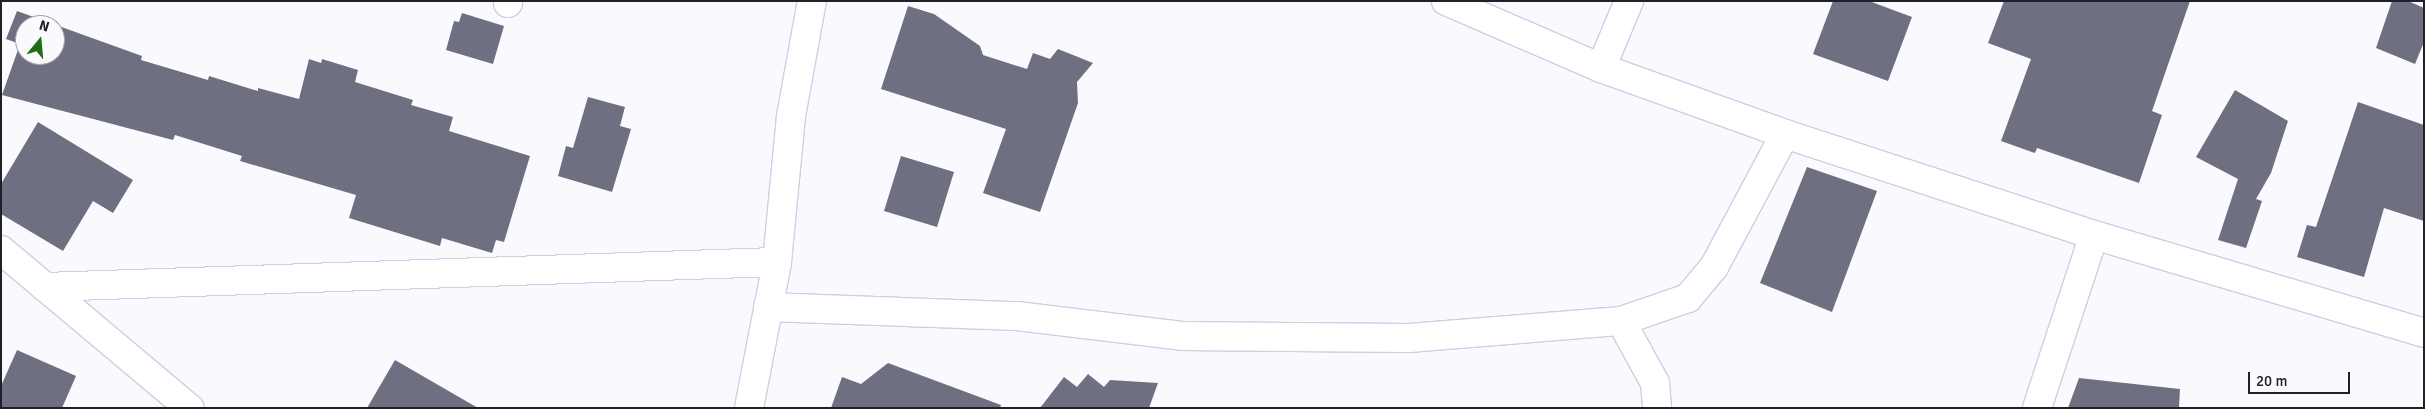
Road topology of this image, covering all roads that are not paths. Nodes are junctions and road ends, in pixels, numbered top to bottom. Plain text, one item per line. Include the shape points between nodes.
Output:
1 (812, 1) edge
2 (1446, 1) edge
3 (1629, 1) edge
4 (1601, 68) junction
5 (1785, 134) junction
6 (2094, 235) junction
7 (1, 250) edge
8 (777, 262) junction
9 (45, 287) junction
10 (768, 307) junction
11 (1621, 321) junction
12 (2424, 333) edge
13 (189, 408) edge
14 (749, 408) edge
15 (1658, 408) edge
16 (2037, 408) edge

1 - 8 street via 791,116
2 - 4 street
3 - 4 street
4 - 5 street
5 - 6 street
5 - 11 street via 1714,267 1688,298
6 - 12 street
6 - 16 street
7 - 9 street
8 - 9 street
8 - 10 street
9 - 13 street
10 - 11 street via 1017,316 1182,336 1409,338
10 - 14 street
11 - 15 street via 1655,383

